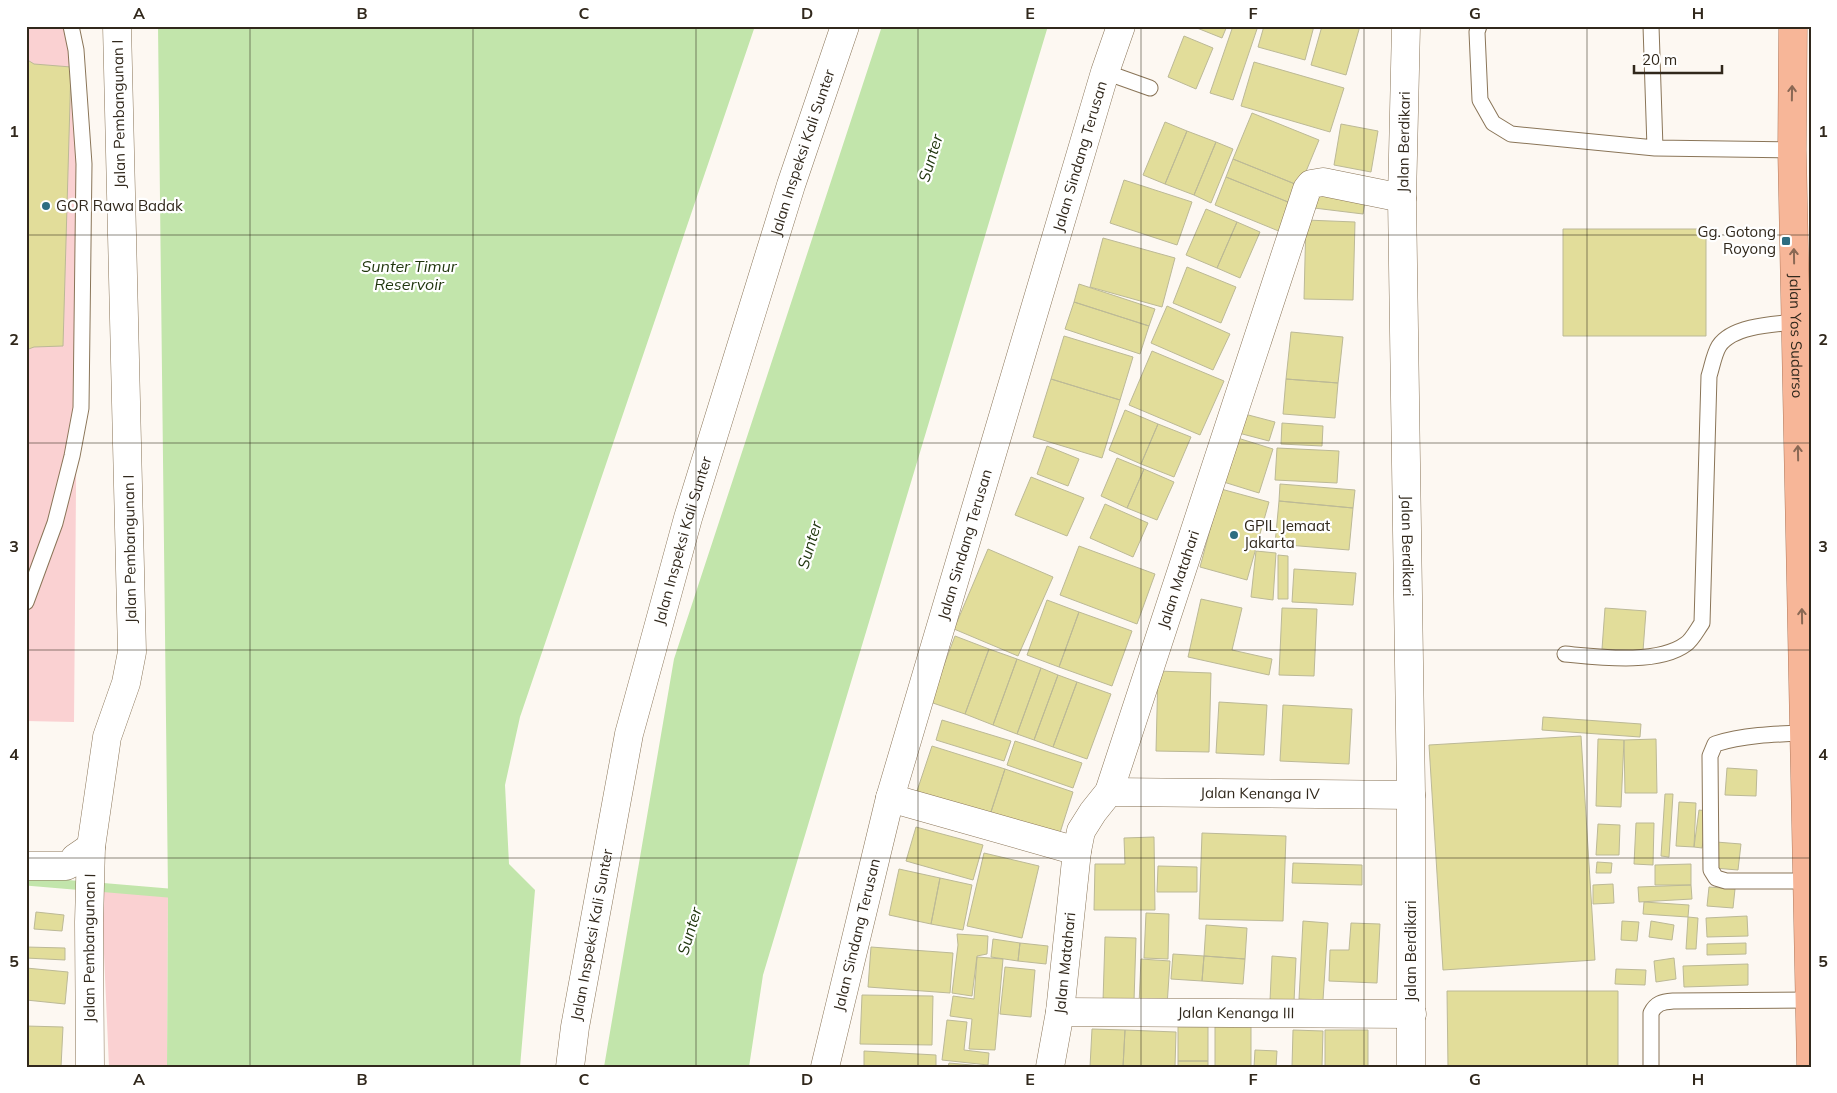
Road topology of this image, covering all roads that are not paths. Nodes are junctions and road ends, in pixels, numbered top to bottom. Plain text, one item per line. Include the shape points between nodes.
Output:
1 (71, 26) edge
2 (117, 26) edge
3 (845, 26) edge
4 (1121, 26) edge
5 (1406, 26) edge
6 (1479, 26) edge
7 (1651, 26) edge
8 (1793, 26) edge
9 (1105, 72) junction
10 (1150, 88) dead end
11 (1655, 148) junction
12 (1792, 150) junction
13 (1402, 198) junction
14 (1796, 322) junction
15 (26, 602) edge
16 (1565, 654) dead end
17 (1804, 733) junction
18 (1109, 792) junction
19 (1411, 795) junction
20 (890, 798) junction
21 (1077, 851) junction
22 (90, 856) junction
23 (26, 866) edge
24 (1807, 881) junction
25 (1809, 1000) junction
26 (1060, 1012) junction
27 (1412, 1014) junction
28 (90, 1067) edge
29 (570, 1067) edge
30 (826, 1067) edge
31 (1050, 1067) edge
32 (1411, 1067) edge
33 (1651, 1067) edge
34 (1811, 1067) edge

1 - 15 lane via 76,50 84,164 81,408 55,523
2 - 22 street, Jalan Pembangunan I via 132,652 126,683 107,737
3 - 29 street, Jalan Inspeksi Kali Sunter via 791,185 688,518 629,734
4 - 9 street, Jalan Sindang Terusan
5 - 13 street, Jalan Berdikari
6 - 11 lane via 1480,100 1493,123 1512,134
7 - 11 lane
12 -> 8 highway, Jalan Yos Sudarso
9 - 10 lane
9 - 20 street, Jalan Sindang Terusan
11 - 12 lane
14 -> 12 highway, Jalan Yos Sudarso
13 - 18 street, Jalan Matahari via 1323,182 1311,184 1307,189
13 - 19 street, Jalan Berdikari
14 - 16 lane via 1737,332 1719,345 1711,368 1702,623 1688,643 1675,651 1630,659
17 -> 14 highway, Jalan Yos Sudarso
17 - 24 highway, Jalan Yos Sudarso
17 - 24 lane via 1771,734 1715,744 1710,756 1711,870 1716,878 1726,881
18 - 19 street, Jalan Kenanga IV
18 - 21 street, Jalan Matahari via 1081,831
19 - 27 street, Jalan Berdikari
20 - 21 street
20 - 30 street, Jalan Sindang Terusan
21 - 26 street, Jalan Matahari
22 - 23 street via 75,858 66,866
22 - 28 street, Jalan Pembangunan I
24 - 25 highway, Jalan Yos Sudarso
25 - 33 lane via 1660,1002 1651,1012
25 - 34 highway, Jalan Yos Sudarso
26 - 27 street, Jalan Kenanga III
26 - 31 street, Jalan Matahari
27 - 32 street, Jalan Berdikari

